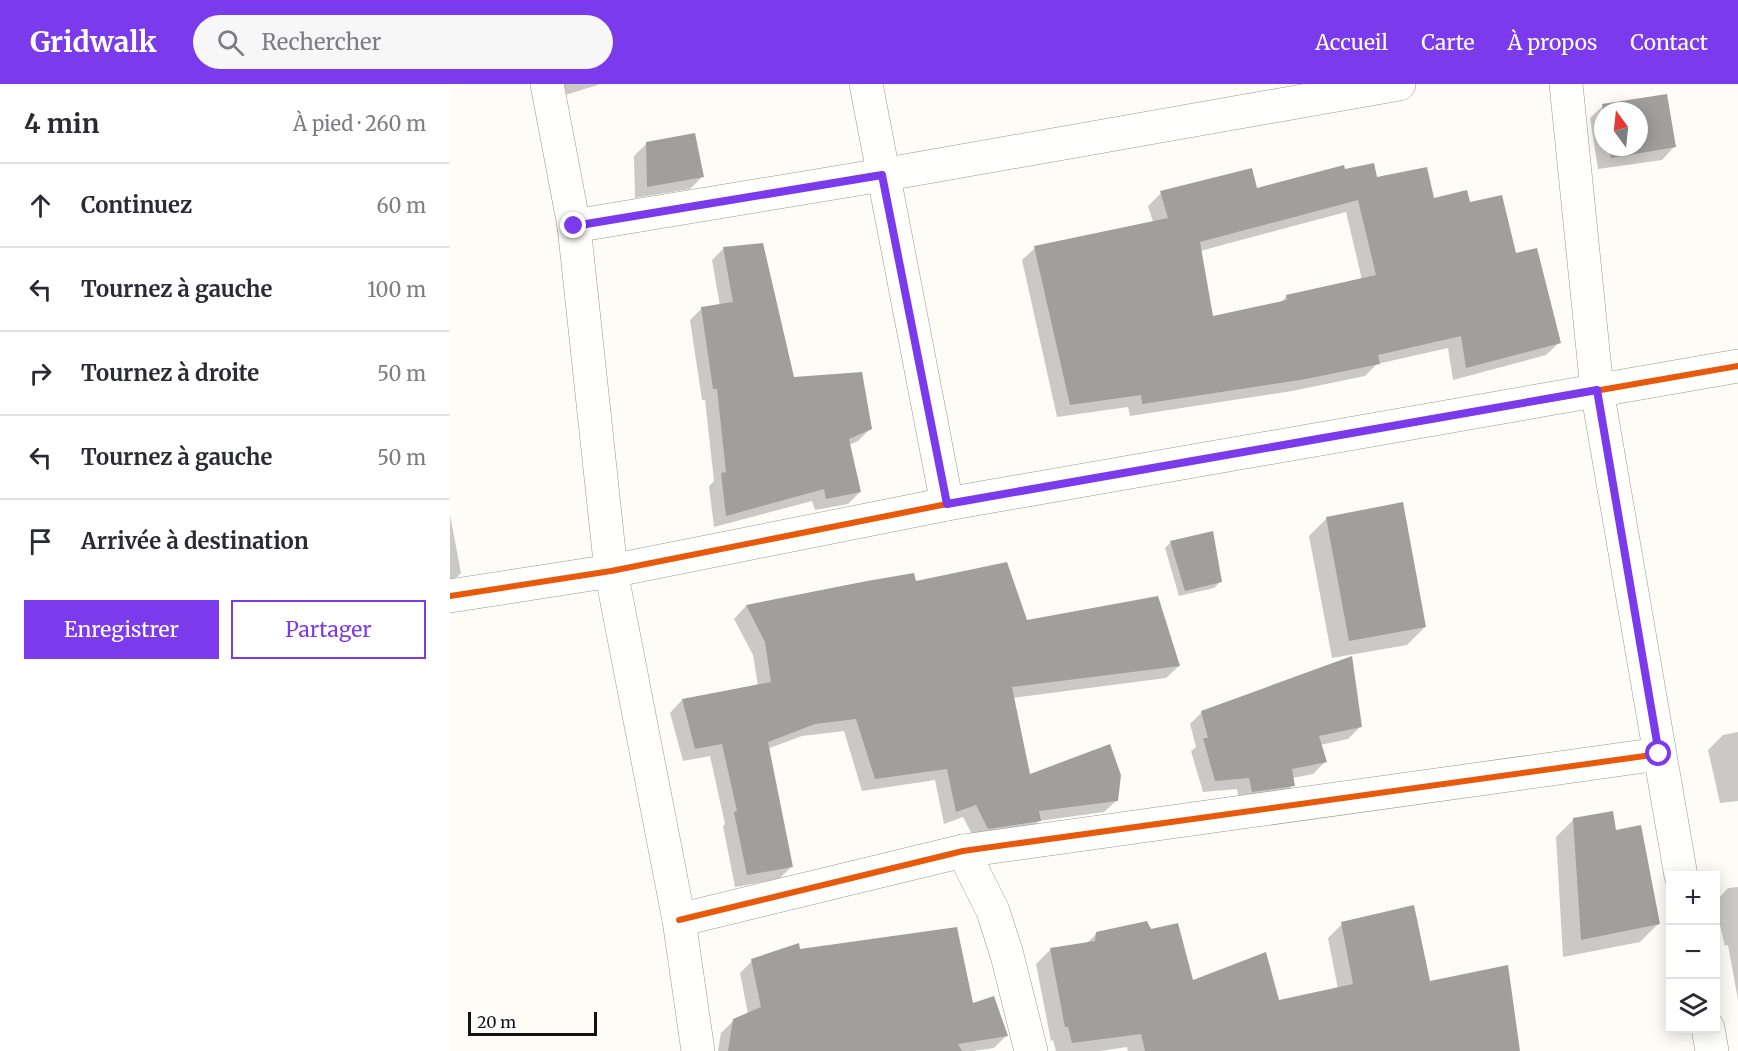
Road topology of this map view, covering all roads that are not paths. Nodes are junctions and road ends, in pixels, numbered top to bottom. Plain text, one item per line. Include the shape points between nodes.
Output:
1 (547, 84) edge
2 (866, 84) edge
3 (1399, 84) edge
4 (1566, 84) edge
5 (882, 175) junction
6 (574, 226) junction
7 (1738, 366) edge
8 (1597, 390) junction
9 (947, 504) junction
10 (611, 571) junction
11 (450, 596) edge
12 (1659, 754) junction
13 (963, 851) junction
14 (1679, 871) edge
15 (679, 920) junction
16 (1709, 1033) edge
17 (698, 1051) edge
18 (1031, 1051) edge
19 (1712, 1051) edge

1 - 6 street
2 - 5 street
3 - 5 street
4 - 8 street
5 - 6 street
5 - 9 street
6 - 10 street
7 - 8 street
8 - 9 street
8 - 12 street
9 - 10 street
10 - 11 street
10 - 15 street
12 - 13 street
12 - 14 street
13 - 15 street
13 - 18 street via 993,911
15 - 17 street
16 - 19 street

